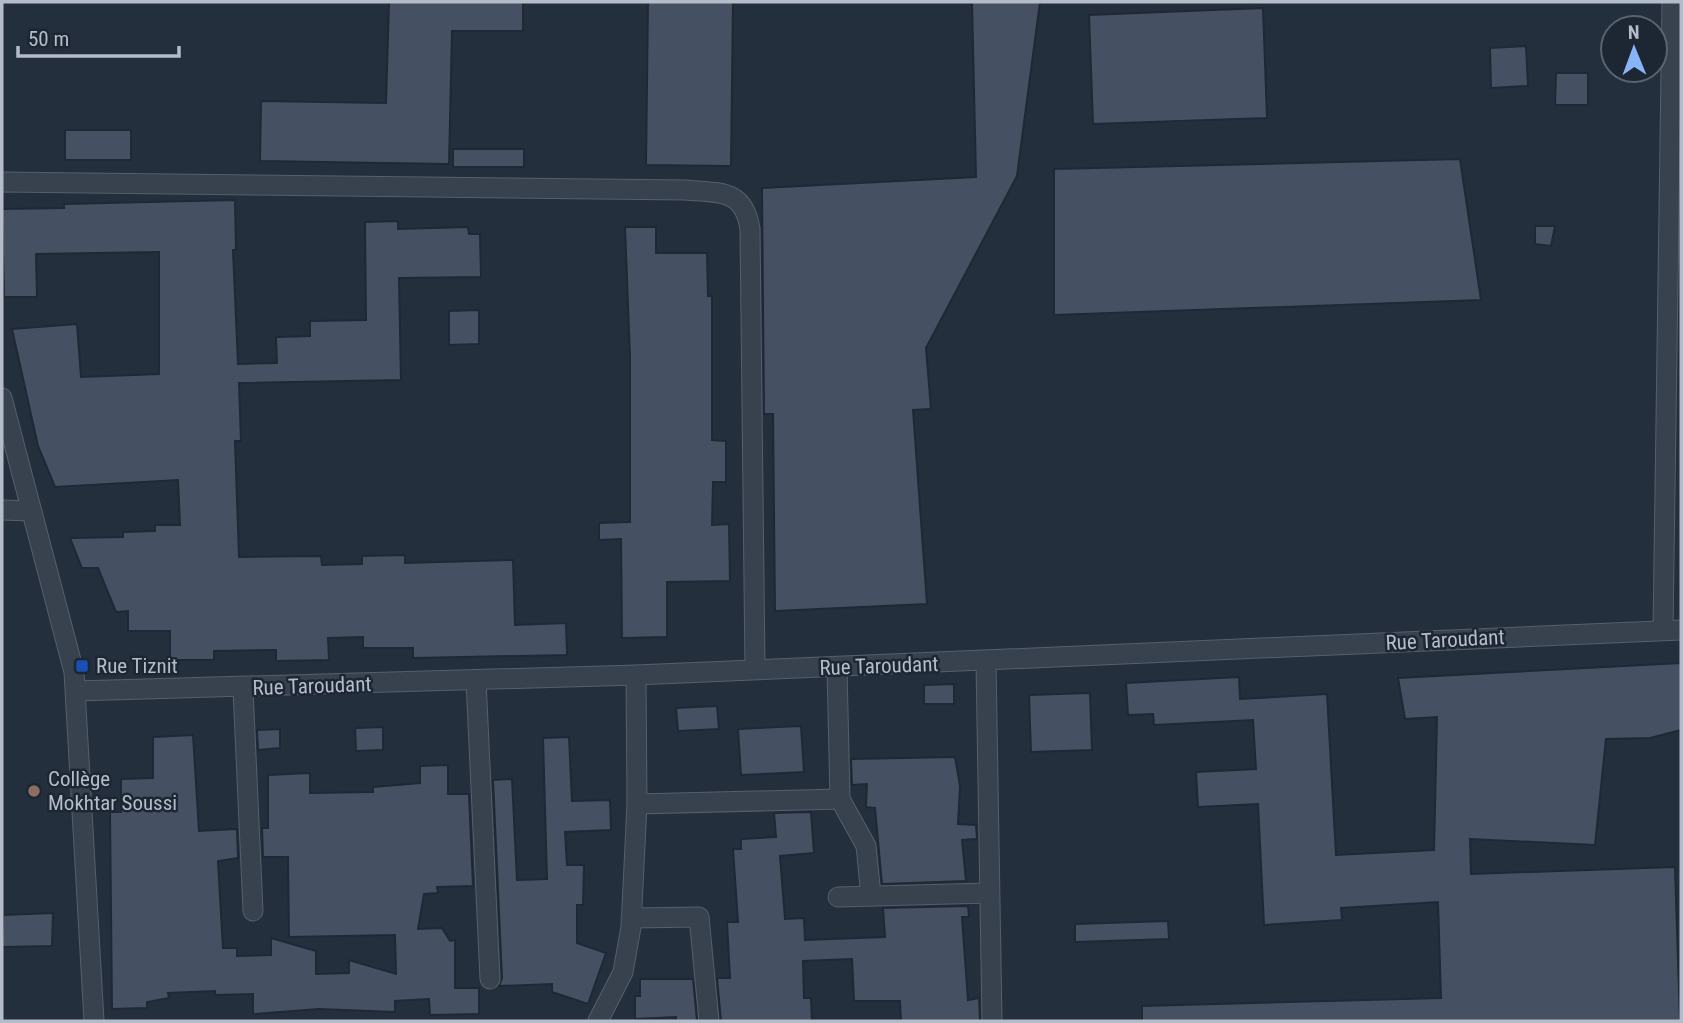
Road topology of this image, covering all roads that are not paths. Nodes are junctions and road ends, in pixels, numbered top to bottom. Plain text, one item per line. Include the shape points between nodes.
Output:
1 (1672, 2) edge
2 (2, 182) edge
3 (2, 398) edge
4 (2, 510) edge
5 (31, 511) junction
6 (1672, 630) edge
7 (986, 662) junction
8 (837, 667) junction
9 (755, 669) junction
10 (636, 675) junction
11 (476, 680) junction
12 (243, 689) junction
13 (76, 691) junction
14 (840, 799) junction
15 (637, 804) junction
16 (989, 893) junction
17 (871, 896) junction
18 (838, 897) dead end
19 (253, 911) dead end
20 (631, 918) junction
21 (490, 979) dead end
22 (94, 1021) edge
23 (597, 1021) edge
24 (709, 1021) edge
25 (992, 1021) edge

1 - 6 street
2 - 9 street via 686,190 734,197 744,205 750,229
3 - 5 street
4 - 5 street
5 - 13 street
6 - 7 street, Rue Taroudant
7 - 8 street, Rue Taroudant
7 - 16 street
8 - 9 street, Rue Taroudant
8 - 14 street
9 - 10 street, Rue Taroudant
10 - 11 street, Rue Taroudant
10 - 15 street
11 - 12 street, Rue Taroudant
11 - 21 street
12 - 13 street, Rue Taroudant
12 - 19 street
13 - 22 street
14 - 15 street
14 - 17 street via 866,846
15 - 20 street
16 - 17 street
16 - 25 street
17 - 18 street
20 - 23 street via 623,972
20 - 24 street via 699,917

